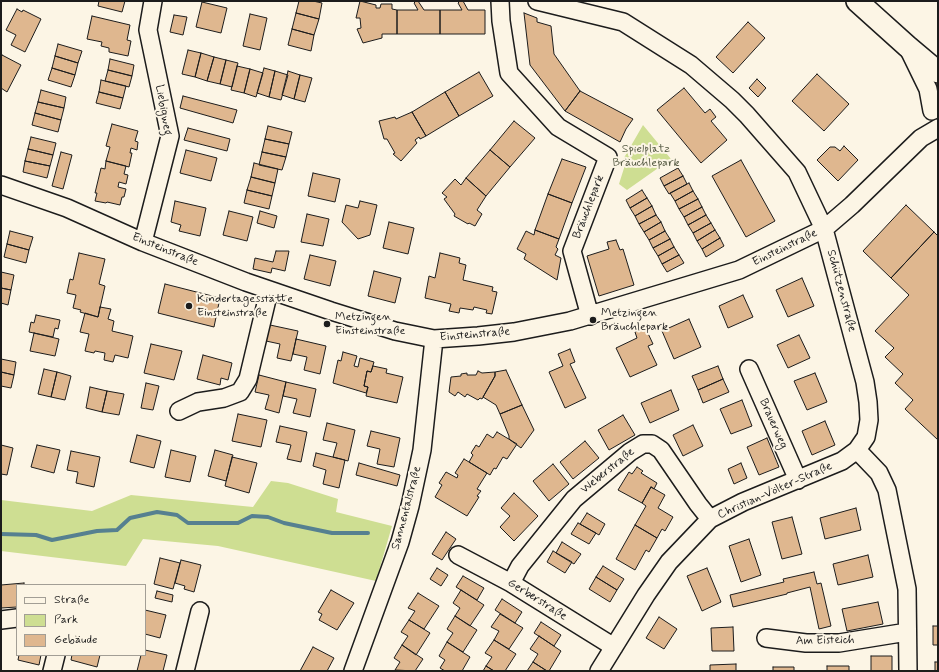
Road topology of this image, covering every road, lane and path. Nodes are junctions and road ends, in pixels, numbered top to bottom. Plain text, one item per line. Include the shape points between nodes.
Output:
1 (153, 1) edge
2 (500, 1) edge
3 (537, 1) edge
4 (857, 1) edge
5 (907, 46) junction
6 (938, 72) edge
7 (934, 116) edge
8 (1, 186) edge
9 (824, 229) junction
10 (143, 242) junction
11 (269, 290) junction
12 (590, 316) junction
13 (434, 339) junction
14 (749, 369) dead end
15 (179, 411) dead end
16 (857, 450) junction
17 (798, 480) junction
18 (710, 519) junction
19 (458, 555) dead end
20 (511, 583) junction
21 (200, 611) dead end
22 (16, 618) edge
23 (1, 620) edge
24 (907, 632) junction
25 (766, 638) dead end
26 (614, 647) junction
27 (56, 656) edge
28 (52, 671) edge
29 (185, 671) edge
30 (354, 671) edge
31 (599, 671) edge
32 (908, 671) edge

1 - 10 street, Liebigweg via 148,30 170,136
2 - 12 street, Bräuchlepark via 509,73 558,127 608,157 572,251
3 - 9 street, Schützenstraße via 623,22 691,65 747,115 797,172
4 - 5 main road
5 - 6 main road
5 - 7 street via 928,90
7 - 9 street, Einsteinstraße via 921,138
8 - 10 street, Einsteinstraße via 67,208
9 - 12 street, Einsteinstraße via 739,270
9 - 16 street, Schützenstraße via 865,382 868,402 869,420 866,437
10 - 11 street, Einsteinstraße
11 - 13 street, Einsteinstraße via 395,331
11 - 15 street via 248,378 240,392 224,398 198,402
12 - 13 street, Einsteinstraße via 514,332
13 - 30 street, Sannentalstraße via 422,450 410,506 400,542
14 - 17 street, Brauerweg
16 - 17 street, Christian-Völter-Straße via 842,461
16 - 24 street via 880,473 888,490 907,589
17 - 18 street, Christian-Völter-Straße via 743,502
18 - 20 street, Weberstraße via 661,450 652,444 643,444 574,499 520,566
18 - 26 street, Christian-Völter-Straße via 669,562
19 - 20 street, Gerberstraße
20 - 26 street, Gerberstraße
21 - 29 street
22 - 23 street
24 - 25 street, Am Eisteich via 839,643 806,643
24 - 32 street
26 - 31 street, Christian-Völter-Straße
27 - 28 street

